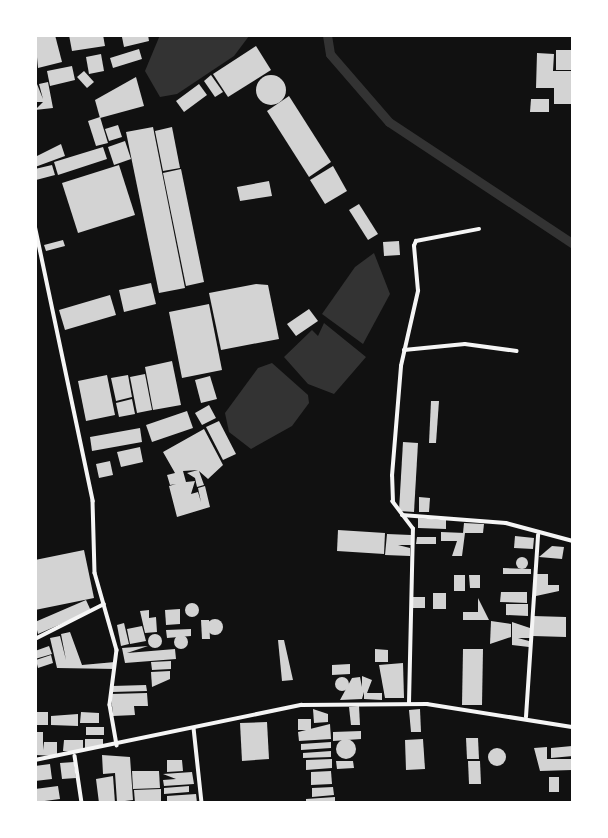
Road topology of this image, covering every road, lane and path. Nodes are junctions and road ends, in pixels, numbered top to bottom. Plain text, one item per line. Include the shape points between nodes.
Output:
1 (35, 225) edge
2 (479, 229) dead end
3 (41, 254) junction
4 (35, 256) edge
5 (404, 350) junction
6 (517, 351) dead end
7 (400, 515) junction
8 (538, 535) junction
9 (573, 541) edge
10 (105, 603) junction
11 (35, 639) edge
12 (409, 703) junction
13 (526, 718) junction
14 (573, 727) edge
15 (194, 728) junction
16 (117, 746) junction
17 (75, 756) junction
18 (35, 760) edge
19 (82, 803) edge
20 (202, 803) edge

1 - 3 street
2 - 5 street via 416,241 418,290
3 - 4 street
3 - 10 street via 88,474 95,573
5 - 6 street via 465,344
5 - 7 street via 392,477
7 - 8 street via 506,523
7 - 12 street via 413,529
8 - 9 street
8 - 13 street
10 - 11 street
10 - 16 street via 120,668 110,690
12 - 13 street
12 - 15 street via 301,705
13 - 14 street
15 - 16 street
15 - 20 street
16 - 17 street
17 - 18 street
17 - 19 street

